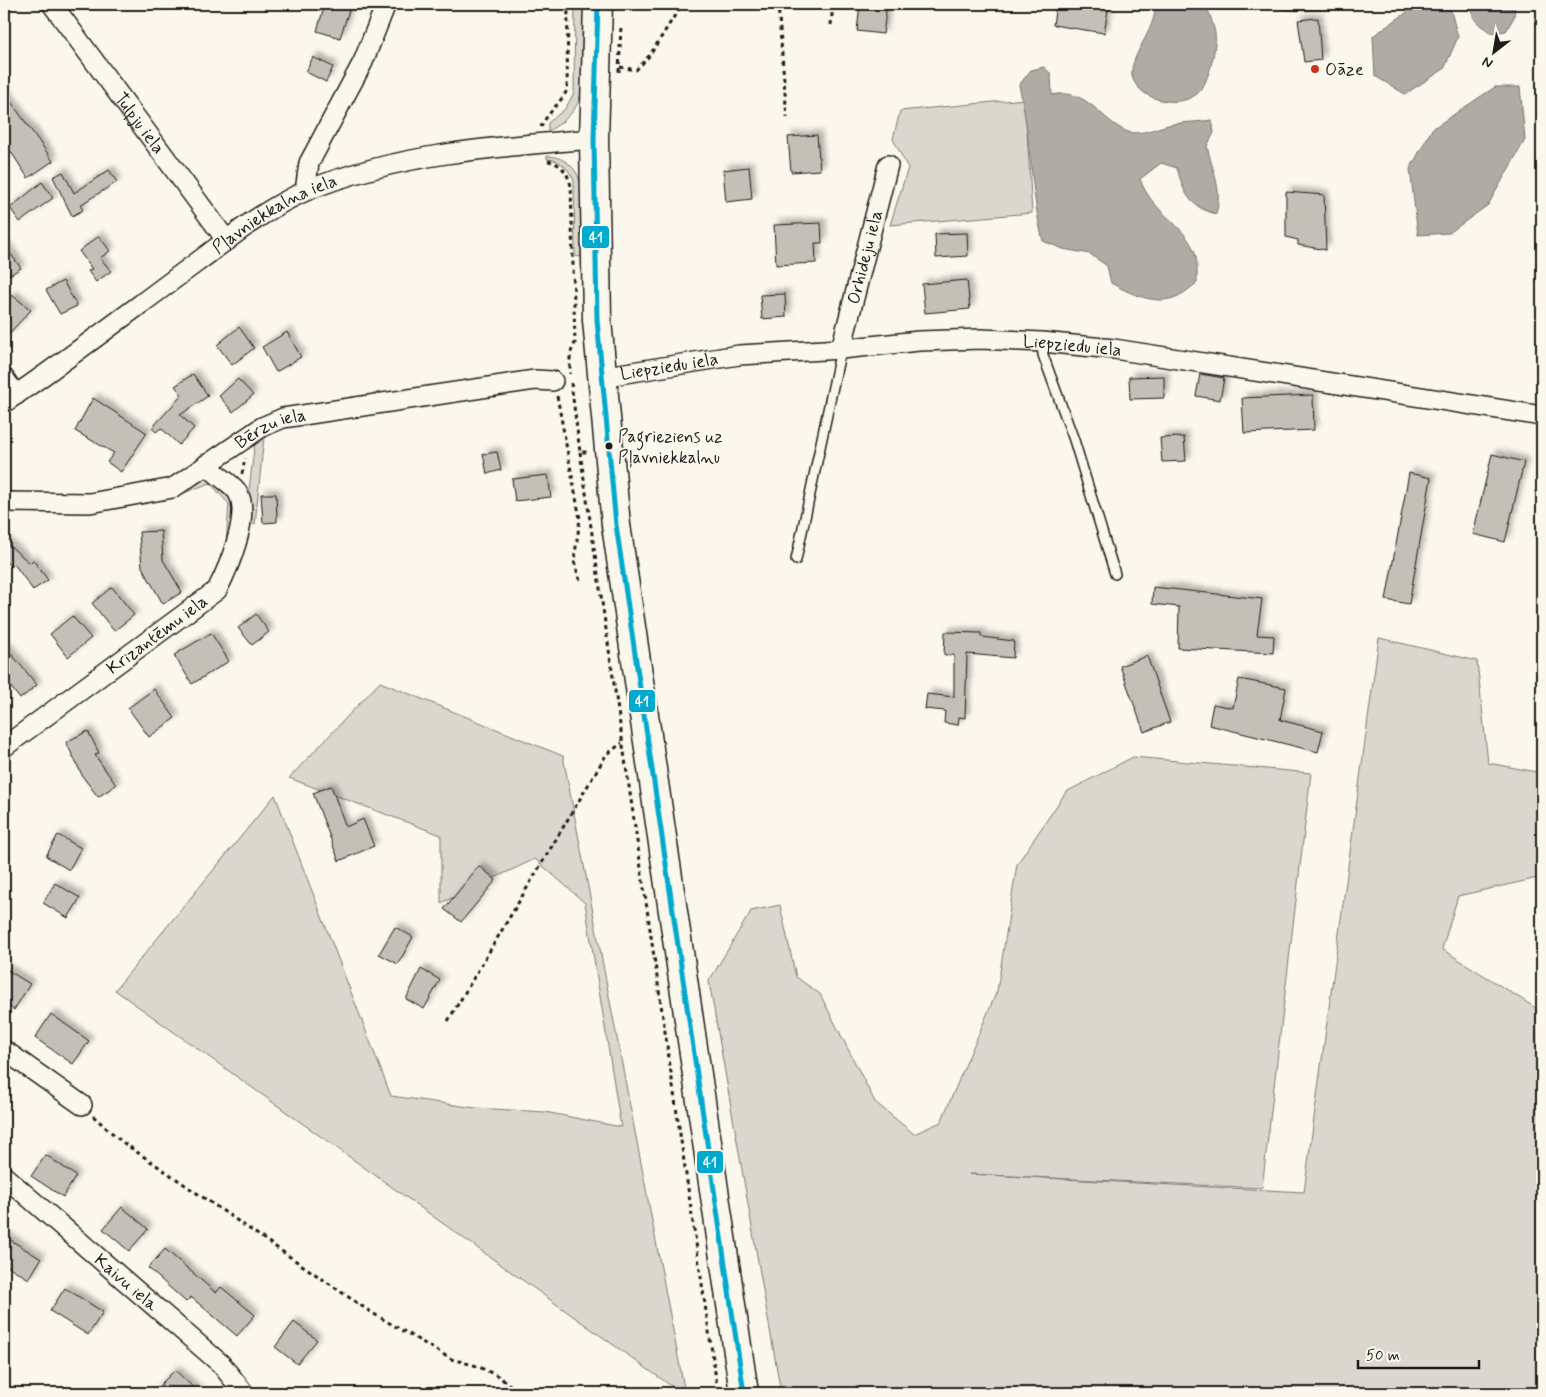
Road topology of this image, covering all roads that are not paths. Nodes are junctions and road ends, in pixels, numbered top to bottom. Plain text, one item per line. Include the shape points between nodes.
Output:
1 (52, 4) edge
2 (386, 4) edge
3 (598, 4) edge
4 (594, 139) junction
5 (888, 166) dead end
6 (305, 191) junction
7 (227, 241) junction
8 (1042, 342) junction
9 (840, 349) junction
10 (600, 377) junction
11 (4, 378) edge
12 (553, 381) road end
13 (10, 399) edge
14 (1542, 416) edge
15 (207, 464) junction
16 (4, 502) edge
17 (796, 560) dead end
18 (1115, 574) dead end
19 (4, 747) edge
20 (4, 1050) edge
21 (82, 1105) road end
22 (4, 1176) edge
23 (244, 1393) edge
24 (744, 1393) edge

1 - 7 street, Tulpju iela
2 - 6 street via 363,62 309,163
3 - 4 main road
4 - 6 street, Pļavniekkalna iela via 433,155
4 - 10 main road
5 - 9 street, Orhideju iela
6 - 7 street, Pļavniekkalna iela
7 - 13 street, Pļavniekkalna iela
8 - 9 street, Liepziedu iela via 954,340
8 - 14 street, Liepziedu iela via 1114,349
8 - 18 lane via 1043,355 1074,440
9 - 10 street, Liepziedu iela via 739,355
9 - 17 lane
10 - 24 main road via 635,741
11 - 13 street
12 - 15 street, Bērzu iela via 535,380 283,418 262,426
15 - 16 street, Bērzu iela via 173,488 90,503
15 - 19 street, Krizantēmu iela via 212,472 238,492 241,502 238,541 217,590
20 - 21 street
22 - 23 street, Kaivu iela via 221,1364

